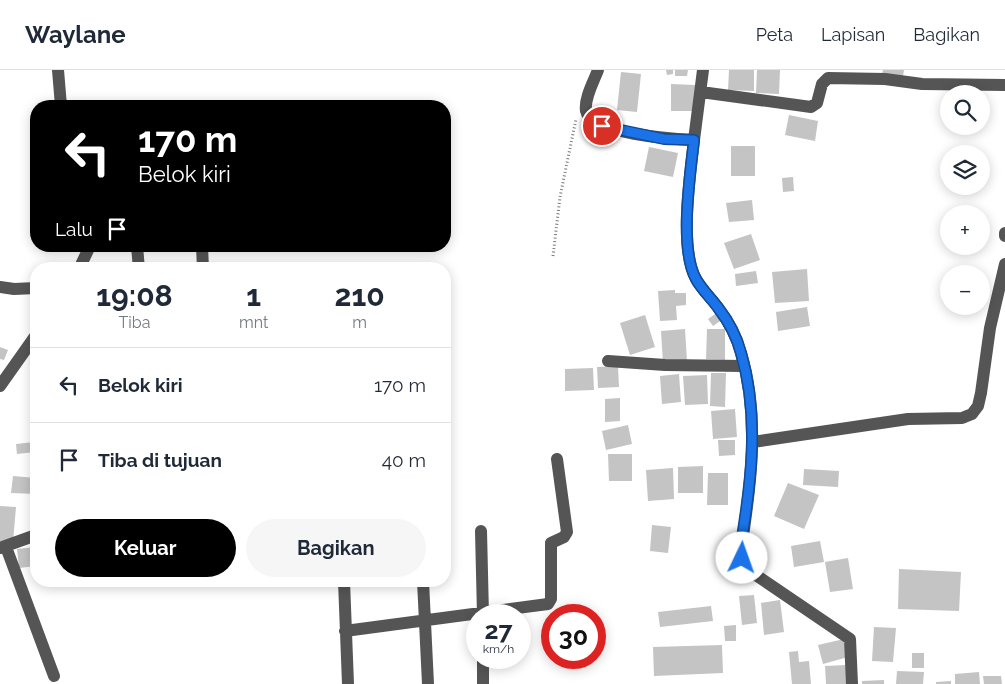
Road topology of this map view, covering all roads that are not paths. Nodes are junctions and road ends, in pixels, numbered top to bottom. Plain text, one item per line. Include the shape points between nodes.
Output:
1 (58, 70) edge
2 (598, 70) edge
3 (703, 70) edge
4 (1005, 85) edge
5 (701, 92) junction
6 (60, 100) edge
7 (694, 140) junction
8 (1005, 264) edge
9 (0, 287) edge
10 (30, 288) edge
11 (30, 344) edge
12 (608, 362) dead end
13 (744, 366) junction
14 (0, 386) edge
15 (753, 442) junction
16 (557, 459) dead end
17 (481, 531) dead end
18 (30, 538) edge
19 (3, 548) edge
20 (344, 587) edge
21 (423, 587) edge
22 (483, 604) edge
23 (531, 607) edge
24 (466, 615) edge
25 (425, 619) junction
26 (346, 631) junction
27 (483, 669) edge
28 (54, 676) dead end
29 (348, 684) edge
30 (428, 684) edge
31 (484, 684) edge
32 (852, 684) edge

1 - 6 street
2 - 7 street via 586,104 586,112 594,122 664,139
3 - 5 street
4 - 5 street via 828,78 822,84 817,103 810,107
5 - 7 street
7 - 13 street via 687,234 692,272 735,335
8 - 15 street via 992,312 980,400 972,414 962,418 908,419
9 - 10 street
11 - 14 street
12 - 13 street
13 - 15 street
15 - 32 street via 749,496 740,549 742,558 747,570 850,639
16 - 23 street via 567,532 551,543 551,599 548,604
17 - 22 street
18 - 19 street
19 - 28 street
20 - 26 street
21 - 25 street
24 - 25 street
25 - 26 street
25 - 30 street
26 - 29 street
27 - 31 street

